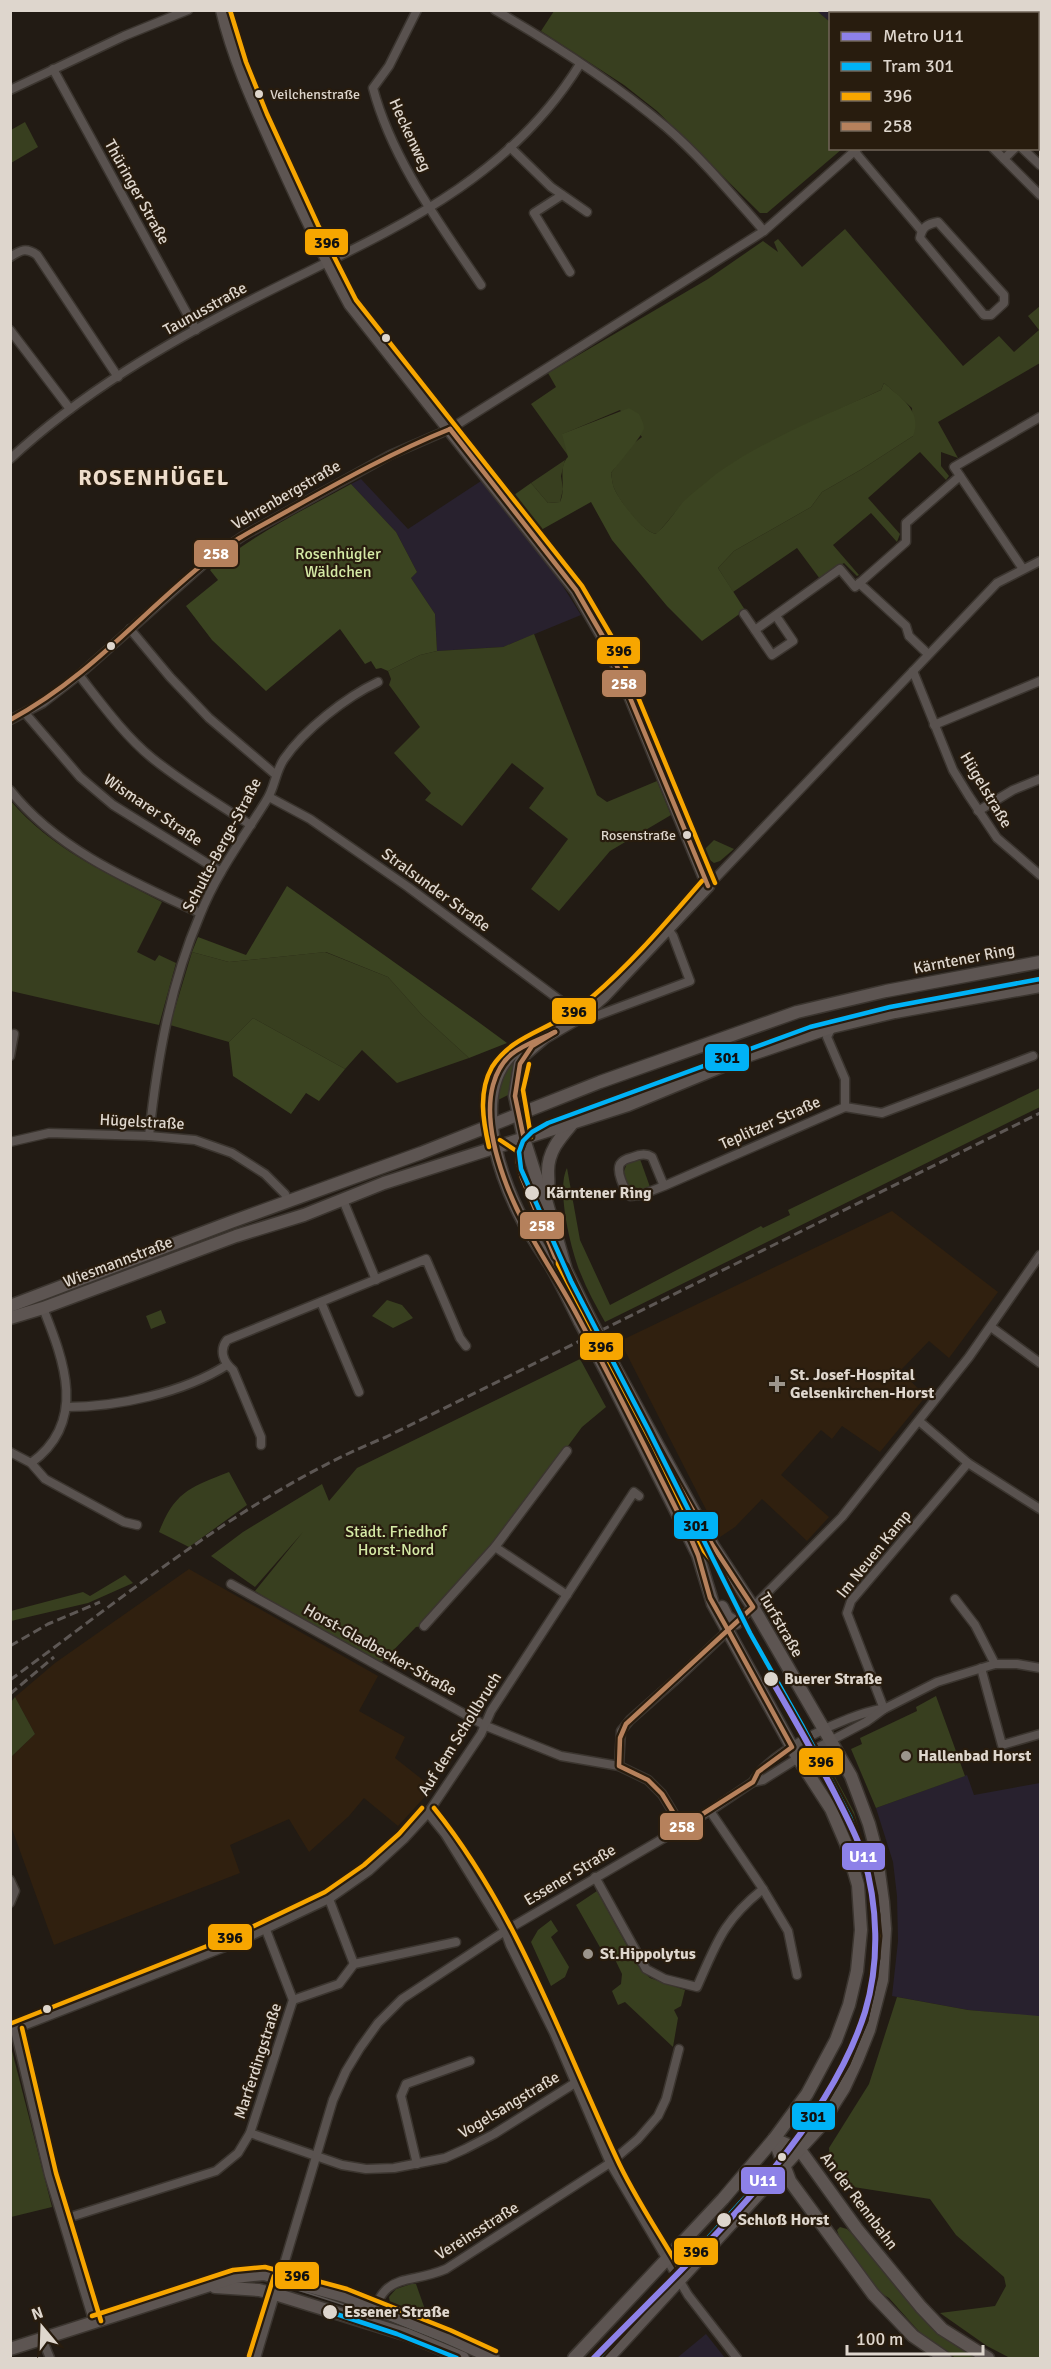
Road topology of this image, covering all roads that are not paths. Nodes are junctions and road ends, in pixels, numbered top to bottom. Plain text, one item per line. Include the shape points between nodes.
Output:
1 (188, 10) edge
2 (222, 10) edge
3 (417, 10) edge
4 (495, 10) edge
5 (580, 64) junction
6 (53, 69) junction
7 (10, 90) edge
8 (510, 147) junction
9 (857, 150) edge
10 (995, 150) edge
11 (1013, 150) edge
12 (1024, 150) edge
13 (1004, 159) junction
14 (1041, 165) edge
15 (562, 195) junction
16 (1041, 195) edge
17 (430, 209) junction
18 (586, 212) dead end
19 (921, 230) junction
20 (764, 231) junction
21 (10, 258) edge
22 (327, 262) junction
23 (570, 272) dead end
24 (481, 285) dead end
25 (10, 330) edge
26 (196, 330) junction
27 (118, 377) junction
28 (70, 409) junction
29 (1041, 417) edge
30 (450, 429) junction
31 (10, 459) edge
32 (960, 476) junction
33 (1041, 561) edge
34 (1023, 569) junction
35 (859, 583) junction
36 (744, 614) dead end
37 (776, 616) junction
38 (130, 629) junction
39 (755, 630) junction
40 (928, 654) junction
41 (913, 671) junction
42 (79, 675) junction
43 (1041, 681) edge
44 (378, 682) dead end
45 (25, 713) junction
46 (10, 720) edge
47 (934, 725) junction
48 (276, 775) junction
49 (1041, 779) edge
50 (10, 790) edge
51 (269, 797) junction
52 (978, 811) junction
53 (251, 825) junction
54 (221, 872) junction
55 (1041, 874) edge
56 (708, 886) junction
57 (200, 913) junction
58 (668, 929) junction
59 (1041, 962) edge
60 (1041, 986) edge
61 (581, 1016) junction
62 (832, 1027) junction
63 (14, 1034) dead end
64 (545, 1037) junction
65 (10, 1056) edge
66 (1033, 1056) dead end
67 (845, 1107) junction
68 (519, 1113) junction
69 (572, 1124) junction
70 (492, 1125) junction
71 (149, 1136) junction
72 (524, 1139) junction
73 (10, 1142) edge
74 (496, 1146) junction
75 (664, 1186) junction
76 (293, 1200) junction
77 (343, 1200) junction
78 (546, 1200) junction
79 (304, 1215) junction
80 (231, 1222) joint
81 (1041, 1255) edge
82 (376, 1280) junction
83 (321, 1302) junction
84 (10, 1306) edge
85 (43, 1308) junction
86 (10, 1318) edge
87 (584, 1319) junction
88 (991, 1327) junction
89 (466, 1346) dead end
90 (1041, 1364) edge
91 (227, 1365) junction
92 (359, 1392) dead end
93 (66, 1407) junction
94 (920, 1421) junction
95 (261, 1445) dead end
96 (652, 1448) junction
97 (567, 1451) dead end
98 (10, 1452) edge
99 (31, 1463) junction
100 (968, 1463) junction
101 (639, 1496) dead end
102 (1041, 1509) edge
103 (137, 1524) dead end
104 (495, 1547) junction
105 (231, 1584) dead end
106 (567, 1595) junction
107 (955, 1599) dead end
108 (753, 1607) junction
109 (424, 1626) dead end
110 (732, 1626) junction
111 (995, 1664) junction
112 (981, 1668) junction
113 (1041, 1668) edge
114 (884, 1708) junction
115 (486, 1726) junction
116 (1041, 1734) edge
117 (827, 1736) junction
118 (795, 1752) junction
119 (619, 1766) junction
120 (711, 1811) junction
121 (428, 1813) junction
122 (682, 1827) junction
123 (595, 1877) junction
124 (10, 1880) edge
125 (763, 1889) junction
126 (329, 1899) junction
127 (10, 1903) edge
128 (266, 1929) junction
129 (505, 1930) junction
130 (456, 1942) dead end
131 (354, 1964) junction
132 (796, 1975) dead end
133 (293, 2000) junction
134 (13, 2030) edge
135 (679, 2049) dead end
136 (470, 2061) dead end
137 (575, 2083) junction
138 (250, 2133) junction
139 (774, 2139) junction
140 (800, 2150) junction
141 (318, 2155) junction
142 (610, 2163) junction
143 (417, 2164) junction
144 (784, 2168) junction
145 (64, 2219) junction
146 (667, 2261) junction
147 (281, 2278) junction
148 (679, 2281) junction
149 (208, 2287) junction
150 (275, 2294) junction
151 (373, 2307) junction
152 (94, 2323) junction
153 (370, 2323) junction
154 (42, 2339) junction
155 (10, 2349) edge
156 (455, 2357) edge
157 (50, 2358) edge
158 (256, 2358) edge
159 (493, 2358) edge
160 (574, 2358) edge
161 (608, 2358) edge
162 (737, 2358) edge
163 (945, 2358) edge
164 (988, 2358) edge

1 - 6 street
2 - 22 main road via 246,85
3 - 17 street, Heckenweg via 374,88 379,111
4 - 5 street
5 - 8 street, Taunusstraße via 556,99
5 - 20 street via 666,128
6 - 7 street
6 - 26 street, Thüringer Straße
8 - 15 street
8 - 17 street, Taunusstraße
9 - 19 street
9 - 20 street, Vehrenbergstraße
10 - 13 street
11 - 13 street
12 - 14 street
13 - 16 street
15 - 18 street
15 - 23 street via 534,213
17 - 22 street, Taunusstraße
17 - 24 street
19 - 19 street via 938,222 1004,295 1004,303 991,315 984,315 920,238
20 - 30 street, Vehrenbergstraße
21 - 27 street via 20,250 30,249 37,255
22 - 26 street, Taunusstraße
22 - 30 main road via 350,304
25 - 28 street
26 - 27 street, Taunusstraße
27 - 28 street, Taunusstraße
28 - 31 street, Taunusstraße
29 - 32 street via 954,467
30 - 38 street, Vehrenbergstraße via 370,465 243,536 211,558
30 - 56 main road via 590,612 626,686
32 - 34 street
32 - 35 street via 906,524 906,542
33 - 34 street
34 - 40 street via 997,583
35 - 37 street via 855,587 840,569
35 - 40 street via 906,626 909,636
36 - 39 street
37 - 39 street
37 - 39 street via 793,641 772,655
38 - 42 street, Vehrenbergstraße
38 - 48 street via 209,718
40 - 41 street
41 - 47 street, Hügelstraße
41 - 56 street
42 - 45 street, Vehrenbergstraße
42 - 53 street via 150,757
43 - 47 street
44 - 48 street, Schulte-Berge-Straße via 363,689 304,735
45 - 46 street, Vehrenbergstraße
45 - 54 street, Wismarer Straße via 80,777 113,805
47 - 52 street, Hügelstraße via 953,770
48 - 51 street, Schulte-Berge-Straße
49 - 52 street
50 - 57 street via 86,856
51 - 53 street, Schulte-Berge-Straße
51 - 61 street, Stralsunder Straße via 310,819 408,887
52 - 55 street, Hügelstraße via 997,838
53 - 54 street, Schulte-Berge-Straße
54 - 57 street, Schulte-Berge-Straße
56 - 58 main road
57 - 71 street, Schulte-Berge-Straße via 165,1027
58 - 61 main road
58 - 61 street via 690,981 596,1016
59 - 68 main road, Kärntener Ring via 797,1012
60 - 62 main road
61 - 64 main road
62 - 67 street, Teplitzer Straße via 827,1037 845,1079
62 - 69 main road
63 - 65 street
64 - 68 main road via 531,1047 519,1065 515,1096
64 - 70 main road via 524,1044 500,1069 491,1091
66 - 67 street via 882,1113
67 - 75 street, Teplitzer Straße
68 - 70 main road, Kärntener Ring
68 - 72 main road
69 - 72 main road
69 - 78 main road via 550,1155 550,1190
70 - 74 main road
70 - 76 main road, Kärntener Ring
71 - 73 street, Hügelstraße via 49,1134
71 - 76 street, Hügelstraße via 195,1140 232,1153 265,1174
72 - 74 main road
72 - 78 main road, Turfstraße
74 - 77 main road
74 - 87 main road, Turfstraße via 522,1220
75 - 75 street, Teplitzer Straße via 649,1154 620,1164 620,1177 630,1196
76 - 79 street
76 - 80 main road, Kärntener Ring
77 - 79 main road
77 - 82 street
78 - 87 main road, Turfstraße
79 - 85 main road, Wiesmannstraße via 236,1236
80 - 84 main road, Wiesmannstraße
81 - 88 street
82 - 83 street
82 - 89 street via 426,1259
83 - 91 street via 227,1340 222,1346
83 - 92 street
85 - 86 main road, Wiesmannstraße
85 - 93 street via 65,1366
87 - 96 main road, Turfstraße, bridge
88 - 90 street
88 - 94 street
91 - 93 street via 152,1395 96,1406
91 - 95 street via 233,1370
93 - 99 street via 49,1448
94 - 100 street
94 - 108 street via 842,1517
96 - 108 main road, Turfstraße
96 - 110 main road, Turfstraße via 698,1555 713,1604
97 - 104 street
98 - 99 street
99 - 103 street via 45,1479 124,1522
100 - 102 street
100 - 114 street, Im Neuen Kamp via 851,1601 847,1613
101 - 106 street, Auf dem Schollbruch via 634,1492
104 - 106 street
104 - 109 street
105 - 115 street, Horst-Gladbecker-Straße
106 - 115 street, Auf dem Schollbruch via 491,1711
107 - 111 street via 975,1625
108 - 110 street
108 - 117 main road, Turfstraße
110 - 118 main road, Turfstraße
110 - 119 street via 621,1731
111 - 112 street
111 - 113 street
112 - 114 street via 937,1682
112 - 116 street via 1002,1745
114 - 117 street via 865,1712
114 - 117 street via 867,1722
115 - 119 street, Horst-Gladbecker-Straße via 561,1756
115 - 121 street, Auf dem Schollbruch
117 - 118 street
117 - 118 street
117 - 140 main road, Turfstraße via 851,1776 876,1850 884,1954 878,1997 857,2060 844,2088
118 - 120 street, Essener Straße via 764,1780 753,1782
118 - 139 main road, Turfstraße via 826,1800 846,1844 860,1901 861,1941 849,2005 836,2040 807,2094
119 - 122 street via 648,1780 662,1794
120 - 122 street, Essener Straße
120 - 125 street
121 - 126 street, Auf dem Schollbruch via 369,1870
121 - 129 street
122 - 123 street, Essener Straße
123 - 125 street via 646,1969 697,1987 723,1929
123 - 129 street, Essener Straße
124 - 127 street via 15,1891
125 - 132 street via 788,1931
126 - 128 street, Auf dem Schollbruch
126 - 131 street
128 - 133 street, Marferdingstraße
128 - 134 street, Auf dem Schollbruch
129 - 137 street
129 - 141 street, Essener Straße via 402,1999 378,2023 333,2100
130 - 131 street
131 - 133 street via 339,1984
133 - 138 street, Marferdingstraße
134 - 145 street, Auf dem Schollbruch via 49,2175
135 - 142 street, Vereinsstraße via 658,2116
136 - 143 street via 406,2084 402,2089
137 - 142 street
137 - 143 street, Vogelsangstraße via 475,2144 445,2158
138 - 141 street, Marferdingstraße
138 - 145 street, Marferdingstraße via 231,2160 216,2171
139 - 140 main road, An der Rennbahn
139 - 144 main road
139 - 146 main road, Turfstraße
140 - 144 main road, Turfstraße
140 - 164 main road, An der Rennbahn via 857,2229 921,2307 942,2329
141 - 143 street, Vogelsangstraße via 366,2169
141 - 147 street, Essener Straße
142 - 146 street
142 - 151 street, Vereinsstraße via 446,2269 396,2281
144 - 148 main road, Turfstraße
144 - 163 main road via 794,2188 873,2294 913,2336
145 - 152 street, Auf dem Schollbruch
146 - 148 street
146 - 160 main road, Turfstraße
147 - 149 main road via 246,2274
147 - 150 street, Essener Straße
147 - 151 main road
148 - 161 main road, Turfstraße
148 - 162 street
149 - 150 main road
149 - 152 main road
150 - 153 main road
150 - 158 street, Essener Straße
151 - 153 street, Vereinsstraße
151 - 159 main road
152 - 154 main road
153 - 156 main road
154 - 155 main road
154 - 157 street

